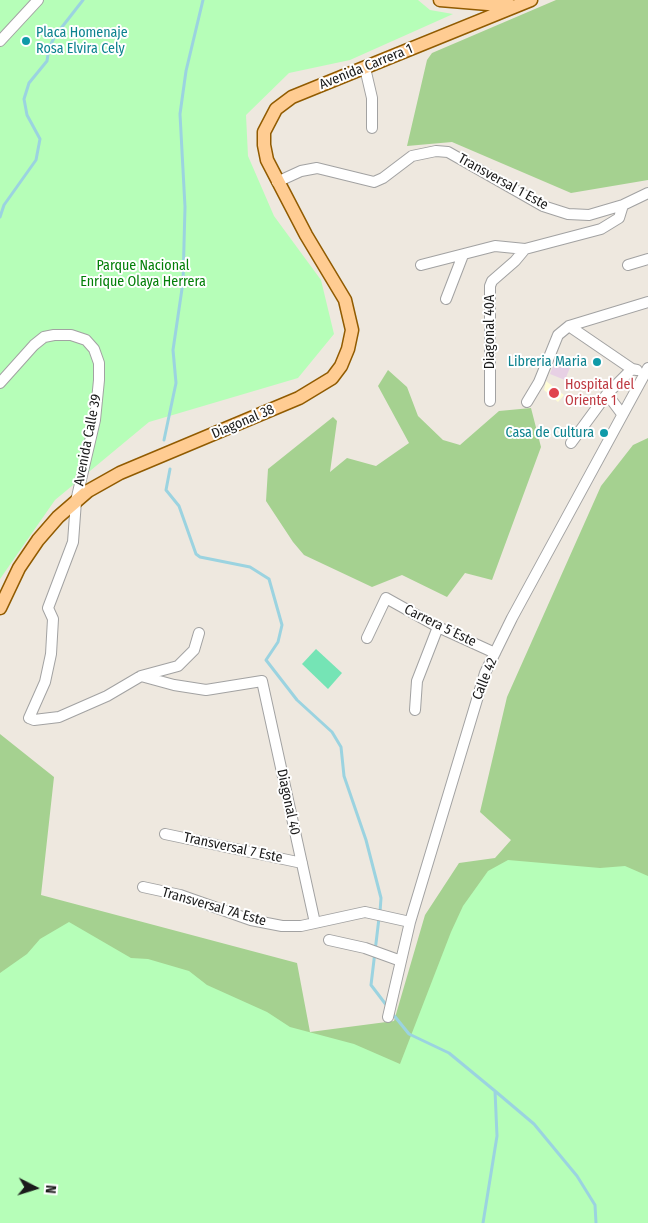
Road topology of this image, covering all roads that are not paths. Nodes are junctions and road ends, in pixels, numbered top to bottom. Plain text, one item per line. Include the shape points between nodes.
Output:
1 (38, 0) edge
2 (440, 0) edge
3 (532, 0) edge
4 (517, 6) junction
5 (0, 41) edge
6 (365, 68) junction
7 (372, 128) dead end
8 (277, 182) junction
9 (648, 193) edge
10 (623, 205) junction
11 (525, 249) junction
12 (463, 255) junction
13 (648, 259) edge
14 (422, 265) dead end
15 (628, 265) dead end
16 (446, 299) dead end
17 (648, 302) edge
18 (569, 326) junction
19 (632, 369) junction
20 (648, 370) edge
21 (0, 383) edge
22 (607, 394) junction
23 (490, 401) dead end
24 (527, 402) dead end
25 (622, 414) junction
26 (571, 443) dead end
27 (76, 501) junction
28 (0, 608) edge
29 (438, 627) junction
30 (199, 633) dead end
31 (367, 638) dead end
32 (495, 653) junction
33 (141, 676) junction
34 (415, 710) dead end
35 (164, 834) dead end
36 (302, 863) junction
37 (144, 886) dead end
38 (410, 922) junction
39 (315, 923) junction
40 (329, 940) dead end
41 (401, 961) junction
42 (388, 1017) dead end

1 - 5 street
2 - 4 main road
3 - 4 main road, Avenida Carrera 1
4 - 6 main road, Avenida Carrera 1
6 - 7 street via 372,98
6 - 8 main road, Avenida Carrera 1 via 292,97 276,109 264,132 264,145
8 - 10 street, Transversal 1 Este via 317,168 374,182 412,156 436,151 448,152 559,212 589,215
8 - 27 main road, Diagonal 38 via 350,315 352,330 341,366 316,390 113,476
9 - 10 street, Transversal 1 Este
10 - 11 street via 619,218 601,229
11 - 12 street via 495,246
11 - 23 street, Diagonal 40A via 490,286
12 - 14 street
12 - 16 street
13 - 15 street
17 - 18 street
18 - 19 street
18 - 24 street via 558,335
19 - 20 street
19 - 22 street
20 - 25 street, Calle 42
21 - 27 street, Avenida Calle 39 via 44,337 71,335 86,340 94,349 100,380
22 - 25 street
22 - 26 street
25 - 32 street, Calle 42
27 - 28 main road, Diagonal 38 via 38,540 19,568
27 - 33 street, Avenida Calle 39 via 72,542 48,608 53,619 45,682 29,718 59,717 107,696
29 - 31 street, Carrera 5 Este via 386,598
29 - 32 street, Carrera 5 Este
29 - 34 street via 417,681
30 - 33 street via 194,650 178,666
32 - 38 street, Calle 42 via 480,687
33 - 36 street, Diagonal 40 via 206,690 262,680
35 - 36 street, Transversal 7 Este
36 - 39 street, Diagonal 40
37 - 39 street, Transversal 7A Este via 251,920 282,926
38 - 39 street, Transversal 7A Este via 365,912
38 - 41 street, Calle 42
40 - 41 street
41 - 42 street, Calle 42

